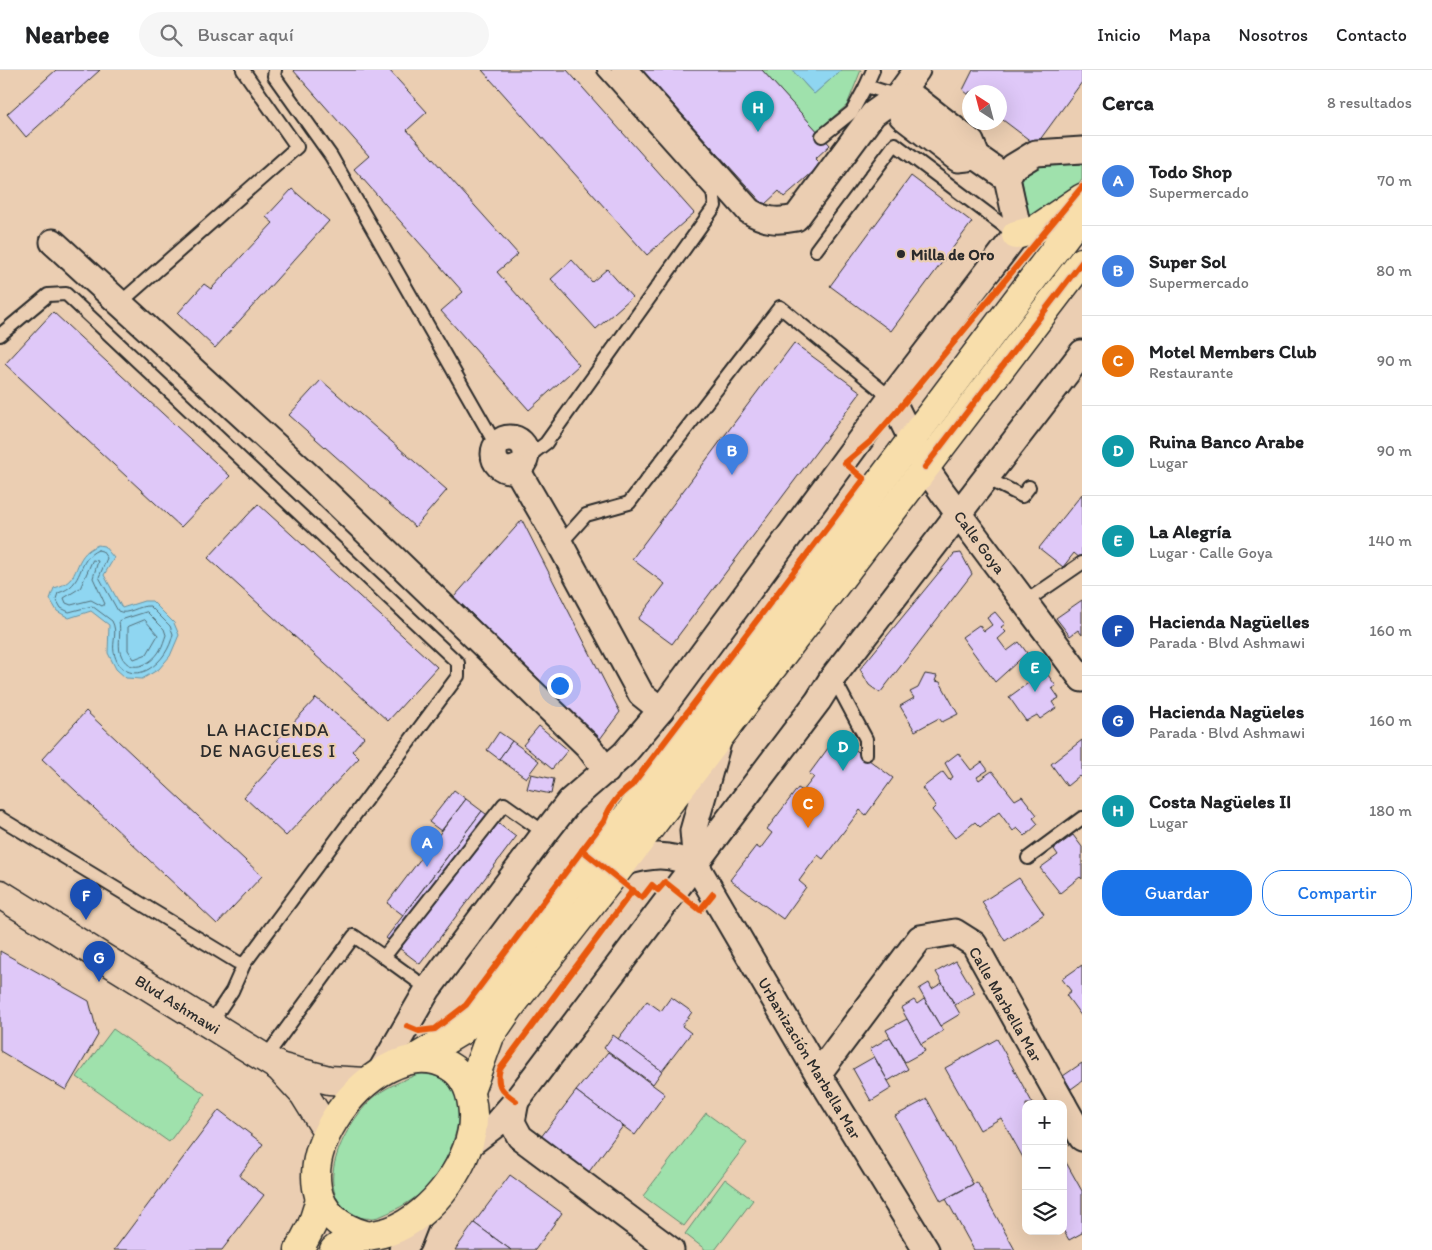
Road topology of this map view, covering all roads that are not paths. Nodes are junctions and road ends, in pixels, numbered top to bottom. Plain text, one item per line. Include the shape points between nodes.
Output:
1 (243, 70) edge
2 (275, 70) edge
3 (604, 70) edge
4 (624, 70) edge
5 (873, 70) edge
6 (917, 70) edge
7 (866, 86) junction
8 (898, 96) junction
9 (822, 136) dead end
10 (1082, 150) edge
11 (1007, 178) junction
12 (1082, 198) edge
13 (1082, 214) edge
14 (1016, 235) junction
15 (53, 242) dead end
16 (816, 250) dead end
17 (1077, 273) edge
18 (120, 304) junction
19 (0, 335) edge
20 (1082, 353) edge
21 (891, 398) junction
22 (912, 438) junction
23 (499, 443) joint
24 (521, 463) junction
25 (925, 467) junction
26 (986, 478) junction
27 (1029, 487) dead end
28 (959, 513) junction
29 (560, 544) junction
30 (1082, 563) edge
31 (1025, 602) junction
32 (833, 677) junction
33 (1082, 679) edge
34 (661, 710) junction
35 (719, 737) junction
36 (866, 754) dead end
37 (607, 771) junction
38 (0, 818) edge
39 (1082, 818) edge
40 (545, 833) junction
41 (1028, 858) dead end
42 (623, 863) junction
43 (696, 865) junction
44 (0, 894) edge
45 (384, 957) junction
46 (244, 964) junction
47 (428, 989) junction
48 (210, 1024) junction
49 (416, 1058) junction
50 (272, 1063) junction
51 (818, 1074) junction
52 (373, 1077) junction
53 (470, 1091) junction
54 (1061, 1100) edge
55 (516, 1101) junction
56 (1067, 1111) edge
57 (327, 1131) junction
58 (1082, 1138) edge
59 (470, 1144) junction
60 (320, 1200) junction
61 (419, 1214) junction
62 (365, 1234) junction
63 (299, 1250) edge
64 (334, 1250) edge
65 (402, 1250) edge
66 (671, 1250) edge
67 (926, 1250) edge

1 - 18 lane via 297,147
2 - 23 lane via 274,76 332,156 492,438
3 - 24 lane via 713,192 715,206 546,443
4 - 8 street via 682,124 749,211 760,218 782,221 796,218 873,114
5 - 7 lane
6 - 8 street
7 - 8 lane
7 - 9 lane via 852,112
8 - 11 street via 916,99 971,142 978,157
10 - 11 street via 1036,153 1013,167
11 - 14 street
12 - 14 main road via 1035,230
13 - 22 main road
14 - 16 lane via 895,144
14 - 21 street
15 - 18 street
17 - 25 main road
18 - 37 street via 314,481 588,746
19 - 46 lane via 48,295 66,294 458,663 458,676
20 - 26 street
21 - 22 street, Calle Goya
21 - 29 lane via 780,307 629,503 586,516
21 - 34 street
22 - 25 street, Calle Goya
22 - 49 main road via 480,1011 461,1031
23 - 24 street via 494,452 497,463 506,469
24 - 29 street
25 - 28 street, Calle Goya
25 - 35 main road
26 - 27 lane via 1022,496
26 - 28 street
28 - 31 street, Calle Goya
28 - 32 street
29 - 34 street via 641,694
30 - 31 lane
31 - 33 street, Calle Goya
32 - 36 lane via 866,739
32 - 43 street
34 - 37 street
35 - 42 main road
35 - 43 street, Urbanización Marbella Mar via 693,831
37 - 40 street via 570,801
38 - 46 lane
39 - 41 lane
40 - 45 lane via 504,804
40 - 47 street
42 - 43 street via 674,856
42 - 53 main road via 490,1036
43 - 51 street, Urbanización Marbella Mar
43 - 55 street
44 - 48 street, Blvd Ashmawi
45 - 47 lane
45 - 50 lane via 354,936
46 - 48 lane via 232,991
47 - 52 street
48 - 50 street, Blvd Ashmawi
49 - 52 main road via 405,1060
49 - 53 main road via 433,1059 452,1067
50 - 52 street, Blvd Ashmawi via 329,1080
50 - 57 street, Blvd Ashmawi via 304,1094
51 - 54 street, Calle Marbella Mar via 920,938 955,932 974,944
51 - 67 street, Urbanización Marbella Mar
52 - 57 main road
53 - 59 main road via 474,1127
55 - 59 street via 495,1125
55 - 66 street via 512,1122 520,1137
56 - 58 street, Calle Marbella Mar
57 - 60 main road via 314,1181
59 - 61 main road via 452,1178
60 - 62 main road via 330,1216
60 - 63 main road
61 - 62 main road via 390,1231
61 - 65 street
62 - 64 main road

